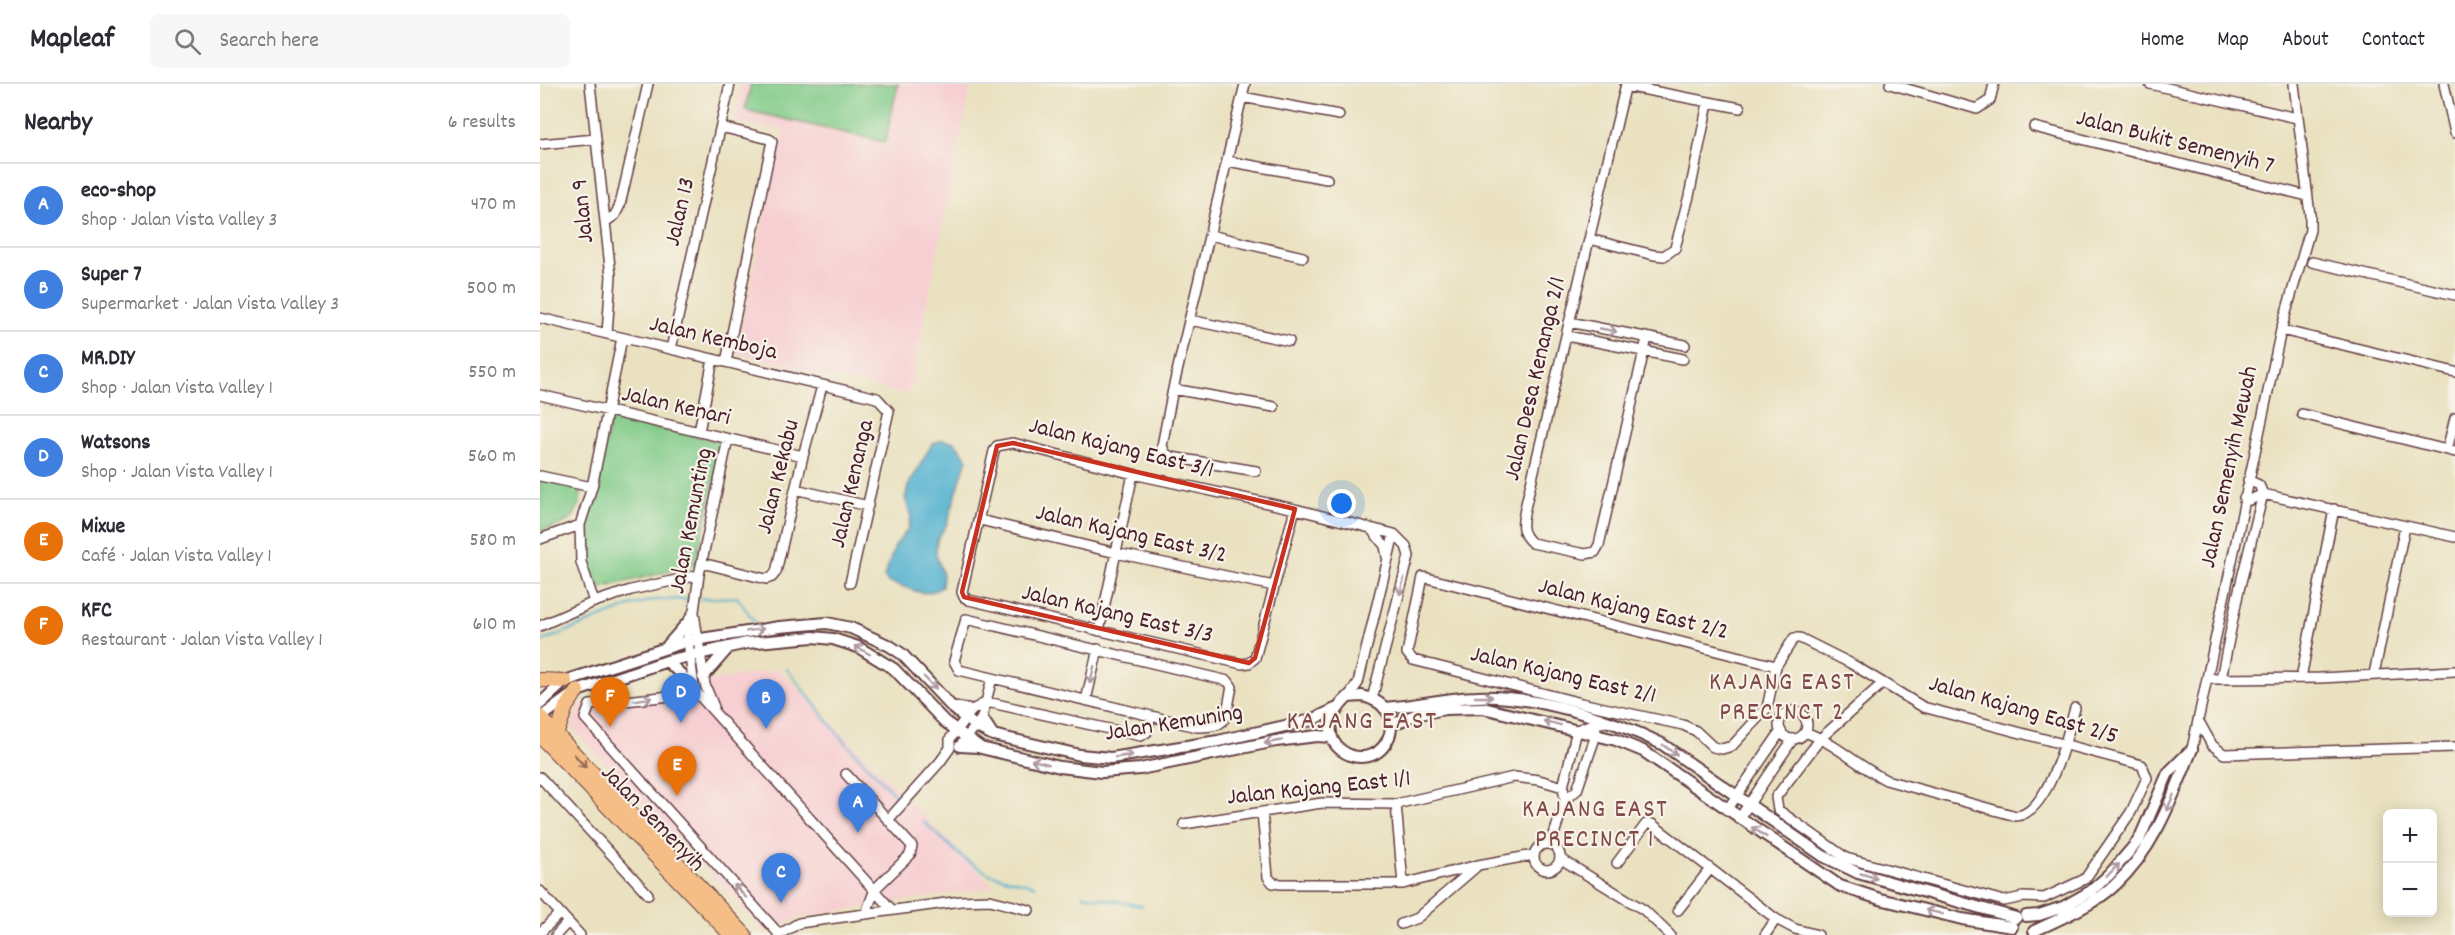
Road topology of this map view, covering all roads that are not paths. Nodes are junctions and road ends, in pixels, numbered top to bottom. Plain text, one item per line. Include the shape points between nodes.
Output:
1 (590, 84) edge
2 (648, 84) edge
3 (730, 84) edge
4 (1245, 84) edge
5 (1890, 84) edge
6 (1994, 84) edge
7 (2150, 84) edge
8 (2294, 84) edge
9 (2444, 84) edge
10 (1626, 85) edge
11 (1242, 97) junction
12 (1708, 103) junction
13 (1740, 108) dead end
14 (1339, 115) dead end
15 (2297, 118) junction
16 (721, 127) junction
17 (2034, 128) dead end
18 (2455, 133) edge
19 (596, 139) junction
20 (540, 144) edge
21 (1227, 161) junction
22 (1327, 179) dead end
23 (2307, 196) junction
24 (605, 222) junction
25 (1210, 235) junction
26 (1589, 239) junction
27 (1303, 257) dead end
28 (2312, 262) dead end
29 (2455, 295) edge
30 (540, 318) edge
31 (1190, 320) junction
32 (1569, 322) junction
33 (2281, 330) junction
34 (607, 334) junction
35 (1567, 336) junction
36 (622, 338) junction
37 (1647, 338) junction
38 (1289, 341) dead end
39 (1685, 345) dead end
40 (670, 349) junction
41 (1644, 351) junction
42 (1683, 358) dead end
43 (713, 359) junction
44 (726, 362) junction
45 (2455, 372) edge
46 (822, 386) junction
47 (1173, 390) junction
48 (540, 395) edge
49 (877, 398) joint
50 (1274, 407) dead end
51 (607, 411) junction
52 (2302, 414) dead end
53 (2455, 418) edge
54 (699, 432) junction
55 (729, 439) junction
56 (2451, 451) edge
57 (803, 456) junction
58 (1256, 471) dead end
59 (1133, 474) junction
60 (540, 476) edge
61 (2248, 480) junction
62 (592, 487) junction
63 (795, 489) junction
64 (2259, 493) junction
65 (2244, 498) junction
66 (868, 506) junction
67 (1294, 509) junction
68 (2334, 509) junction
69 (980, 520) junction
70 (580, 525) junction
71 (2405, 526) junction
72 (1371, 529) junction
73 (1394, 534) junction
74 (2455, 537) edge
75 (540, 539) edge
76 (1116, 553) junction
77 (1388, 560) junction
78 (702, 563) junction
79 (699, 575) junction
80 (1423, 577) joint
81 (850, 583) dead end
82 (1274, 586) junction
83 (969, 600) joint
84 (594, 602) junction
85 (694, 608) junction
86 (688, 622) junction
87 (540, 626) edge
88 (1099, 631) junction
89 (692, 640) junction
90 (729, 647) junction
91 (663, 648) junction
92 (1098, 650) junction
93 (694, 654) junction
94 (667, 662) junction
95 (1776, 666) junction
96 (2454, 668) edge
97 (2374, 674) junction
98 (682, 675) junction
99 (703, 676) junction
100 (2208, 677) junction
101 (992, 678) junction
102 (2301, 678) junction
103 (2221, 679) junction
104 (540, 680) edge
105 (565, 681) junction
106 (1883, 682) junction
107 (695, 690) junction
108 (577, 691) junction
109 (677, 694) junction
110 (1348, 697) junction
111 (1372, 699) junction
112 (1086, 700) junction
113 (987, 702) junction
114 (540, 704) edge
115 (1384, 708) junction
116 (1767, 708) junction
117 (2075, 708) dead end
118 (1335, 709) junction
119 (969, 714) junction
120 (1581, 714) junction
121 (718, 716) junction
122 (1151, 716) junction
123 (1782, 717) junction
124 (540, 718) edge
125 (2198, 720) junction
126 (979, 722) junction
127 (1608, 722) junction
128 (1592, 724) junction
129 (1391, 725) junction
130 (1197, 727) junction
131 (1578, 730) junction
132 (1781, 731) junction
133 (1805, 732) junction
134 (1596, 735) junction
135 (1331, 737) junction
136 (1821, 738) junction
137 (546, 739) edge
138 (1792, 739) junction
139 (956, 740) junction
140 (1218, 741) junction
141 (2066, 746) junction
142 (2455, 747) edge
143 (2192, 749) junction
144 (846, 774) dead end
145 (540, 777) edge
146 (1563, 787) junction
147 (1736, 797) junction
148 (1565, 800) junction
149 (1396, 804) junction
150 (1748, 805) junction
151 (1727, 810) junction
152 (1262, 812) junction
153 (1739, 819) junction
154 (888, 820) junction
155 (1184, 824) dead end
156 (1551, 844) junction
157 (1534, 855) junction
158 (1561, 859) junction
159 (1617, 863) dead end
160 (1478, 865) junction
161 (1710, 869) junction
162 (1403, 884) junction
163 (875, 889) junction
164 (540, 891) edge
165 (648, 894) dead end
166 (891, 909) junction
167 (1029, 910) dead end
168 (1678, 910) dead end
169 (560, 912) junction
170 (866, 913) junction
171 (1776, 918) junction
172 (568, 922) junction
173 (1401, 924) dead end
174 (2017, 924) edge
175 (540, 933) edge
176 (2033, 933) edge
177 (742, 934) edge
178 (556, 935) edge
179 (580, 935) edge
180 (779, 935) edge
181 (1670, 935) edge
182 (1765, 935) edge
183 (1818, 935) edge

1 - 19 street, Jalan 9
2 - 24 street via 620,206
3 - 16 street, Jalan 13
4 - 11 street
5 - 6 street via 1977,109 1990,100
7 - 15 street
8 - 15 street, Jalan Semenyih Mewah
9 - 18 street
10 - 12 street
10 - 26 street, Jalan Desa Kenanga 2/1
11 - 14 street
11 - 21 street
12 - 13 street
12 - 26 street via 1675,248 1664,256 1654,255
15 - 23 street, Jalan Semenyih Mewah
16 - 40 street, Jalan 13
16 - 44 street via 772,141
17 - 23 street, Jalan Bukit Semenyih 7
19 - 20 street
19 - 24 street, Jalan 9
21 - 22 street
21 - 25 street
23 - 33 street, Jalan Semenyih Mewah via 2310,230
24 - 34 street, Jalan 9 via 611,276
25 - 27 street
25 - 31 street
26 - 32 street, Jalan Desa Kenanga 2/1
28 - 29 street
30 - 34 street, Jalan Kemboja
31 - 38 street
31 - 47 street
32 - 35 street, Jalan Desa Kenanga 2/1
32 -> 37 street
33 - 45 street
33 - 61 street, Jalan Semenyih Mewah
34 - 36 street, Jalan Kemboja
35 - 41 street
35 - 41 street, Jalan Desa Kenanga 2/1 via 1521,528 1532,543 1559,549 1585,554 1595,552 1599,545
36 - 40 street, Jalan Kemboja
36 - 51 street
37 - 39 street
37 - 41 street
40 - 43 street, Jalan Kemboja
41 - 42 street
43 - 44 street, Jalan Kemboja
43 - 54 street
44 - 46 street, Jalan Kemboja
46 - 49 street, Jalan Kemboja
46 - 57 street, Jalan Kekabu
47 - 50 street
47 - 58 street via 1162,446 1165,453
48 - 51 street, Jalan Kenari
49 - 66 street, Jalan Kenanga via 889,411
51 - 54 street, Jalan Kenari
51 - 62 street
52 - 56 street
53 - 56 street
54 - 55 street, Jalan Kenari
55 - 57 street, Jalan Kenari
55 - 78 street, Jalan Kemunting
57 - 63 street, Jalan Kekabu
59 - 67 street, Jalan Kajang East 3/1
59 - 69 street, Jalan Kajang East 3/1 via 1013,443 997,446
59 - 76 street
60 - 62 street
61 - 64 street
61 - 65 street, Jalan Semenyih Mewah
62 - 70 street
63 - 66 street
63 - 78 street, Jalan Kekabu via 772,577 766,579
64 - 65 street
64 - 68 street
64 - 103 street
65 - 100 street, Jalan Semenyih Mewah
66 - 81 street, Jalan Kenanga
67 - 72 street, Jalan Kajang East 3/1
67 - 82 street
68 - 71 street
68 - 102 street
69 - 76 street, Jalan Kajang East 3/2
69 - 83 street, Jalan Kajang East 3/1 via 962,592
70 - 75 street
70 - 84 street via 581,562
71 - 74 street
71 - 97 street
72 - 73 street, Jalan Kajang East 3/1
72 - 77 street via 1385,546
73 - 77 street
73 -> 111 street via 1406,546 1409,556
76 - 82 street, Jalan Kajang East 3/2
76 - 88 street
77 - 110 street via 1358,683
78 - 79 street, Jalan Kemunting
79 - 84 street
79 - 85 street, Jalan Kemunting
80 - 95 street, Jalan Kajang East 2/2
80 - 116 street, Jalan Kajang East 2/1 via 1407,653 1413,660 1683,725 1713,747 1722,749 1732,746
82 - 88 street, Jalan Kajang East 3/3 via 1254,658 1249,663
83 - 88 street, Jalan Kajang East 3/3
84 - 87 street
85 - 86 street
85 - 89 street
86 - 89 street
86 - 91 street via 674,641
89 - 91 street, Jalan Kemuning
89 - 93 street
89 -> 119 street, Jalan Kemuning via 827,623 851,628 902,654 952,707
90 - 93 street, Jalan Kemuning
90 - 99 street
139 -> 90 street, Jalan Kemuning via 944,721 894,669 858,647 813,637
91 - 105 street, Jalan Kemuning
92 - 101 street via 966,619 954,661 956,667
92 -> 112 street
92 - 130 street via 1228,681 1232,687 1223,721 1215,728
93 - 94 street, Jalan Kemuning
93 - 99 street
93 - 107 street
94 - 98 street
94 - 108 street, Jalan Kemuning
95 - 106 street, Jalan Kajang East 2/5 via 1794,638 1800,638
95 - 116 street
96 - 97 street
97 - 102 street
98 - 107 street
98 - 109 street via 682,690
99 - 121 street
100 - 103 street
100 - 125 street, Jalan Semenyih Mewah
101 - 112 street
101 - 113 street
102 - 103 street
104 - 105 main road
105 - 114 street, Jalan Kemuning
106 - 136 street
106 - 141 street, Jalan Kajang East 2/5 via 1923,707
107 - 109 street
107 - 121 street
108 - 124 street, Jalan Kemuning
108 - 137 main road
180 -> 109 street via 585,718 590,705
110 - 111 street
110 - 118 street
111 - 115 street
112 - 122 street
113 - 119 street
113 - 122 street via 1141,736 1147,732
113 - 126 street
115 -> 120 street via 1475,696 1502,697
115 - 129 street
116 - 123 street
117 - 141 street
118 - 135 street
118 - 140 street, Jalan Kemuning via 1312,720
119 - 126 street, Jalan Kemuning
119 - 139 street
120 - 127 street
120 - 128 street
121 - 163 street
122 - 130 street
123 - 132 street
123 - 133 street via 1793,711 1801,713 1808,724
124 - 137 main road, Jalan Semenyih
125 - 142 street via 2212,745 2224,754
125 - 143 street, Jalan Semenyih Mewah
126 - 139 street
126 -> 140 street, Jalan Kemuning via 993,735 1111,758
127 - 128 street
127 -> 147 street via 1662,744
128 - 131 street
128 - 134 street
131 -> 129 street via 1483,708 1445,709 1414,715
129 - 135 street via 1380,751 1362,757 1343,752
130 - 140 street
131 - 134 street
131 - 146 street
132 - 138 street
132 - 147 street
133 - 136 street
133 - 138 street
134 - 148 street via 1577,790
134 - 151 street via 1643,751
135 -> 139 street, Jalan Kemuning via 1276,741 1140,769 1102,772 1060,767
136 - 141 street via 1886,780 2016,816 2030,811 2056,772
136 - 141 street, Jalan Kajang East 2/5 via 1776,797 1778,810 1846,858 2004,901 2044,898 2085,879 2130,812 2146,778 2142,765
137 - 177 main road, Jalan Semenyih
138 - 150 street
139 - 154 street
174 -> 143 street via 2063,907 2109,875 2139,840 2168,773
143 -> 176 street, Jalan Semenyih Mewah via 2150,845 2114,887
144 - 154 street
145 - 165 street
146 - 148 street
146 - 149 street, Jalan Kajang East 1/1 via 1514,777
147 - 150 street
147 - 151 street
148 - 156 street
149 - 152 street, Jalan Kajang East 1/1 via 1322,803
149 - 162 street
150 - 153 street
150 -> 174 street via 1823,856 1858,873
151 - 153 street
152 - 155 street, Jalan Kajang East 1/1
152 - 162 street via 1269,878 1274,883
174 -> 153 street via 1962,920 1840,886
154 - 163 street via 912,846 910,855
156 - 157 street via 1541,846
156 - 158 street via 1558,849
157 - 158 street via 1543,870 1554,868
157 - 160 street
158 - 181 street via 1644,910
159 - 161 street via 1649,824
160 - 162 street
160 - 173 street via 1417,918
161 - 168 street
161 - 171 street
163 - 166 street
163 - 170 street
164 - 169 street
166 - 167 street via 990,900
166 - 170 street
169 - 172 street
169 - 175 street
170 - 180 street via 799,923
171 - 182 street
171 - 183 street via 1795,929
172 - 178 street
172 - 179 street
174 - 176 street via 2032,920

